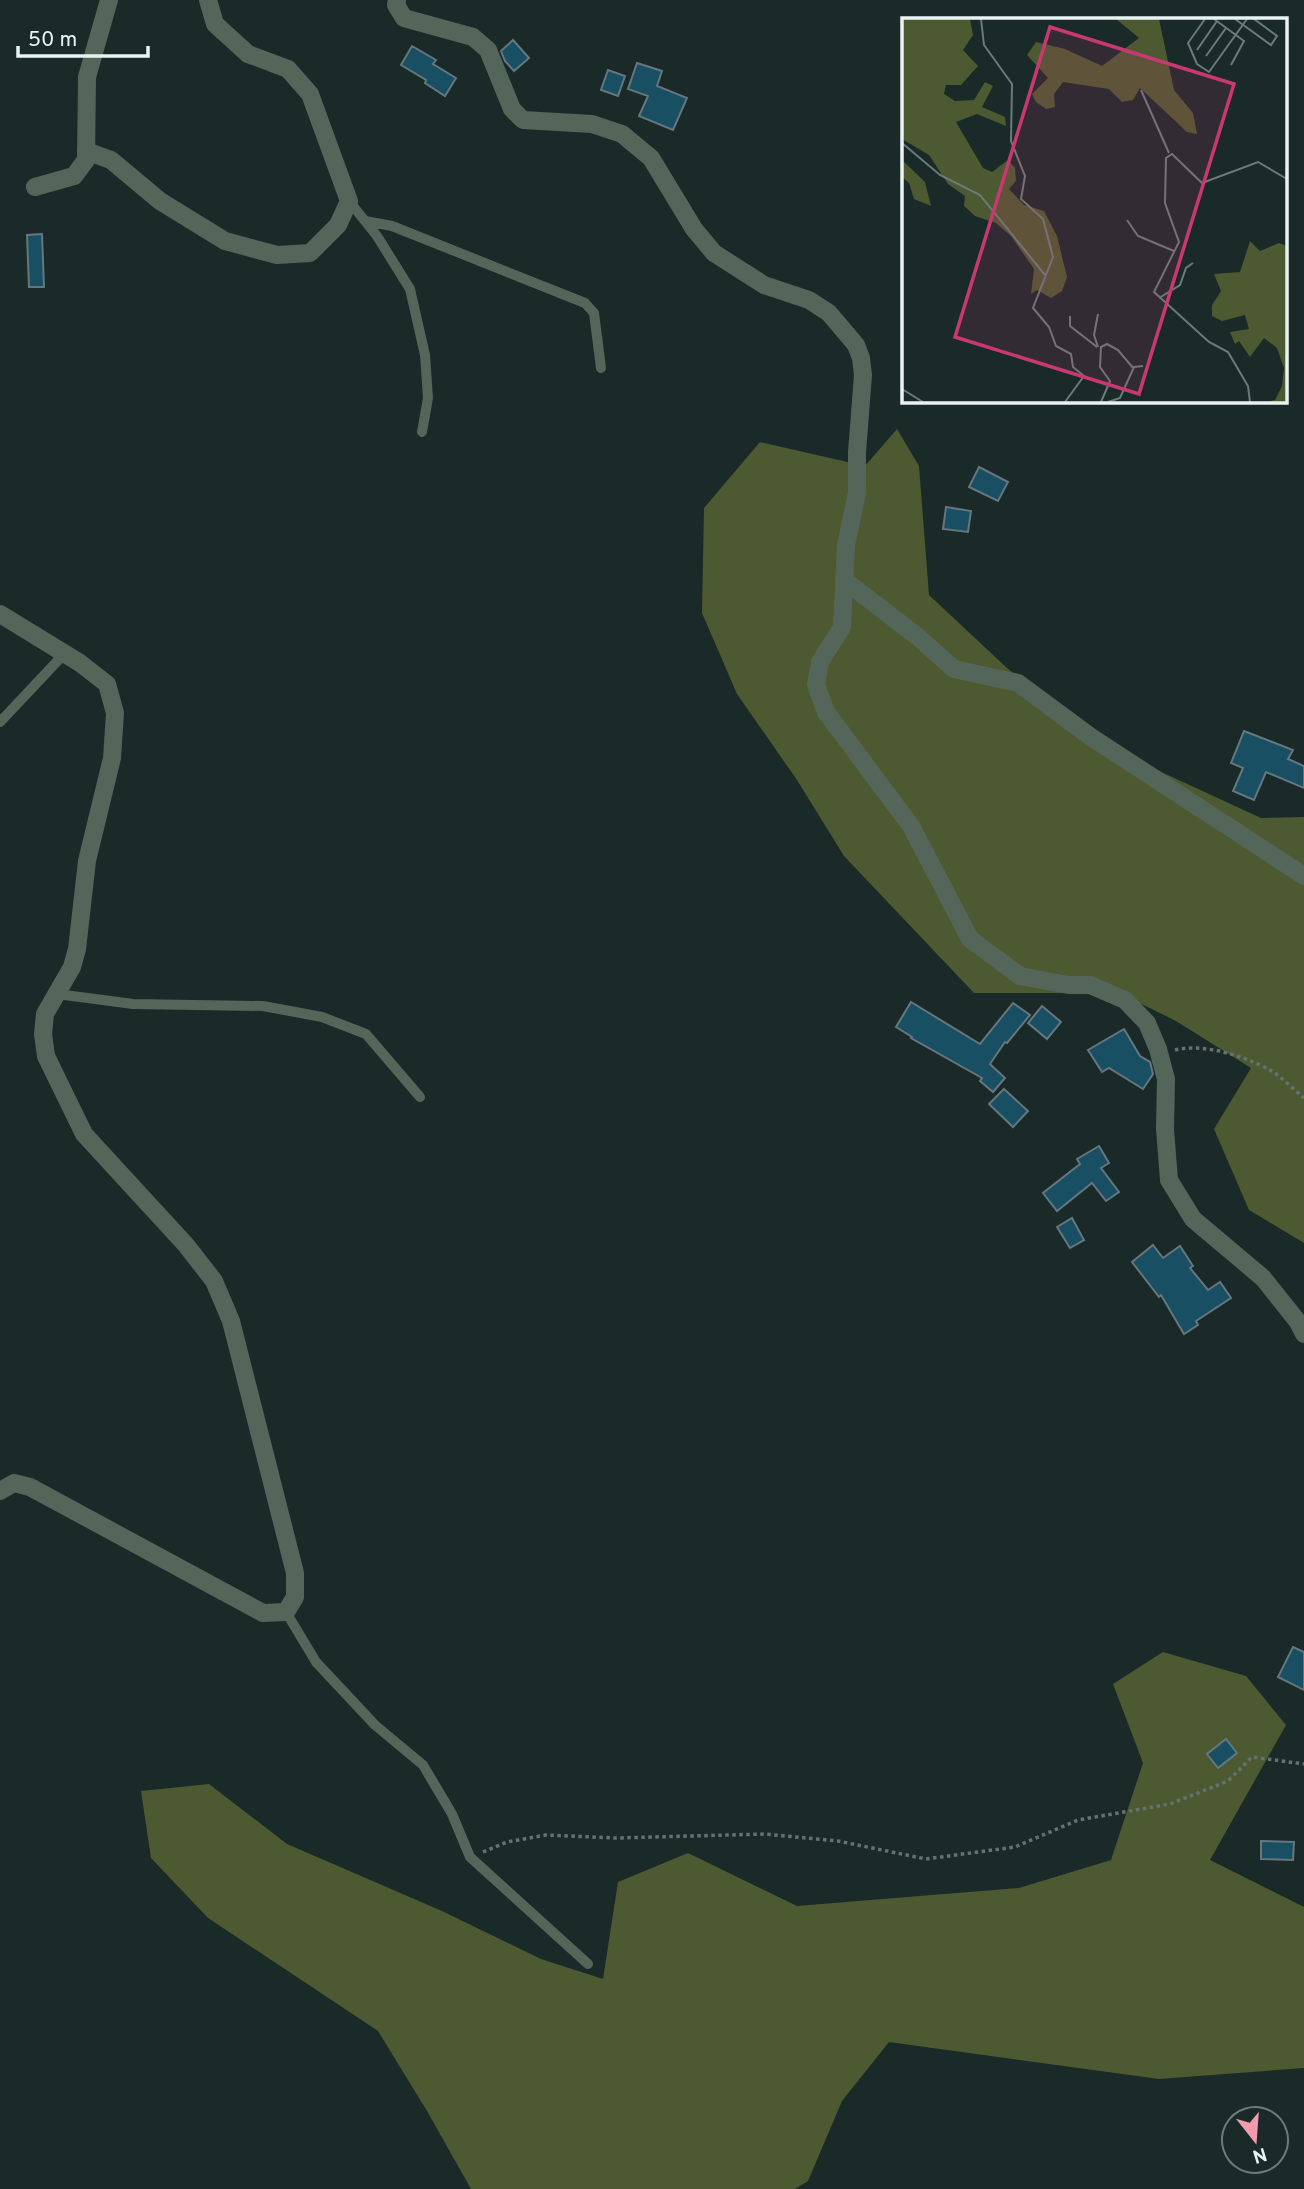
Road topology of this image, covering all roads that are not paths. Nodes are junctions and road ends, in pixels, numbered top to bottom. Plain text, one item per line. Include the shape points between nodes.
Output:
1 (109, 0) edge
2 (208, 0) edge
3 (397, 0) edge
4 (86, 151) junction
5 (35, 187) dead end
6 (349, 201) junction
7 (365, 221) junction
8 (601, 368) dead end
9 (422, 432) dead end
10 (844, 580) junction
11 (0, 614) edge
12 (65, 653) junction
13 (0, 722) edge
14 (1304, 876) edge
15 (57, 993) junction
16 (420, 1097) dead end
17 (1304, 1334) edge
18 (0, 1491) edge
19 (286, 1612) junction
20 (588, 1964) dead end

1 - 4 street via 88,76
2 - 6 street via 215,24 248,54 288,69 310,94
3 - 10 street via 404,18 481,42 512,108 523,120 592,124 622,134 637,145 651,158 714,253 764,285 809,300 844,329 856,345 863,375 857,493
4 - 5 street via 86,160 75,176
4 - 6 street via 110,160 160,201 225,241 277,255 310,253 338,225
6 - 7 lane
7 - 8 lane via 392,226 584,303 594,313
7 - 9 lane via 410,289 425,355 428,398
10 - 14 street via 954,669 1018,683 1091,737
10 - 17 street via 842,627 820,662 816,685 825,712 911,826 970,939 1020,976 1090,985 1125,1000 1147,1023 1166,1079 1170,1180 1193,1219 1263,1278
11 - 12 street
12 - 13 lane
12 - 15 street via 107,684 114,713 112,758 87,861 77,949
15 - 16 lane via 133,1004 263,1006 322,1017 366,1034
15 - 19 street via 45,1014 46,1056 84,1134 186,1245 214,1281 231,1321 295,1573 295,1597
18 - 19 street via 14,1483 30,1487 263,1613
19 - 20 lane via 316,1662 374,1725 423,1765 452,1814 470,1857

